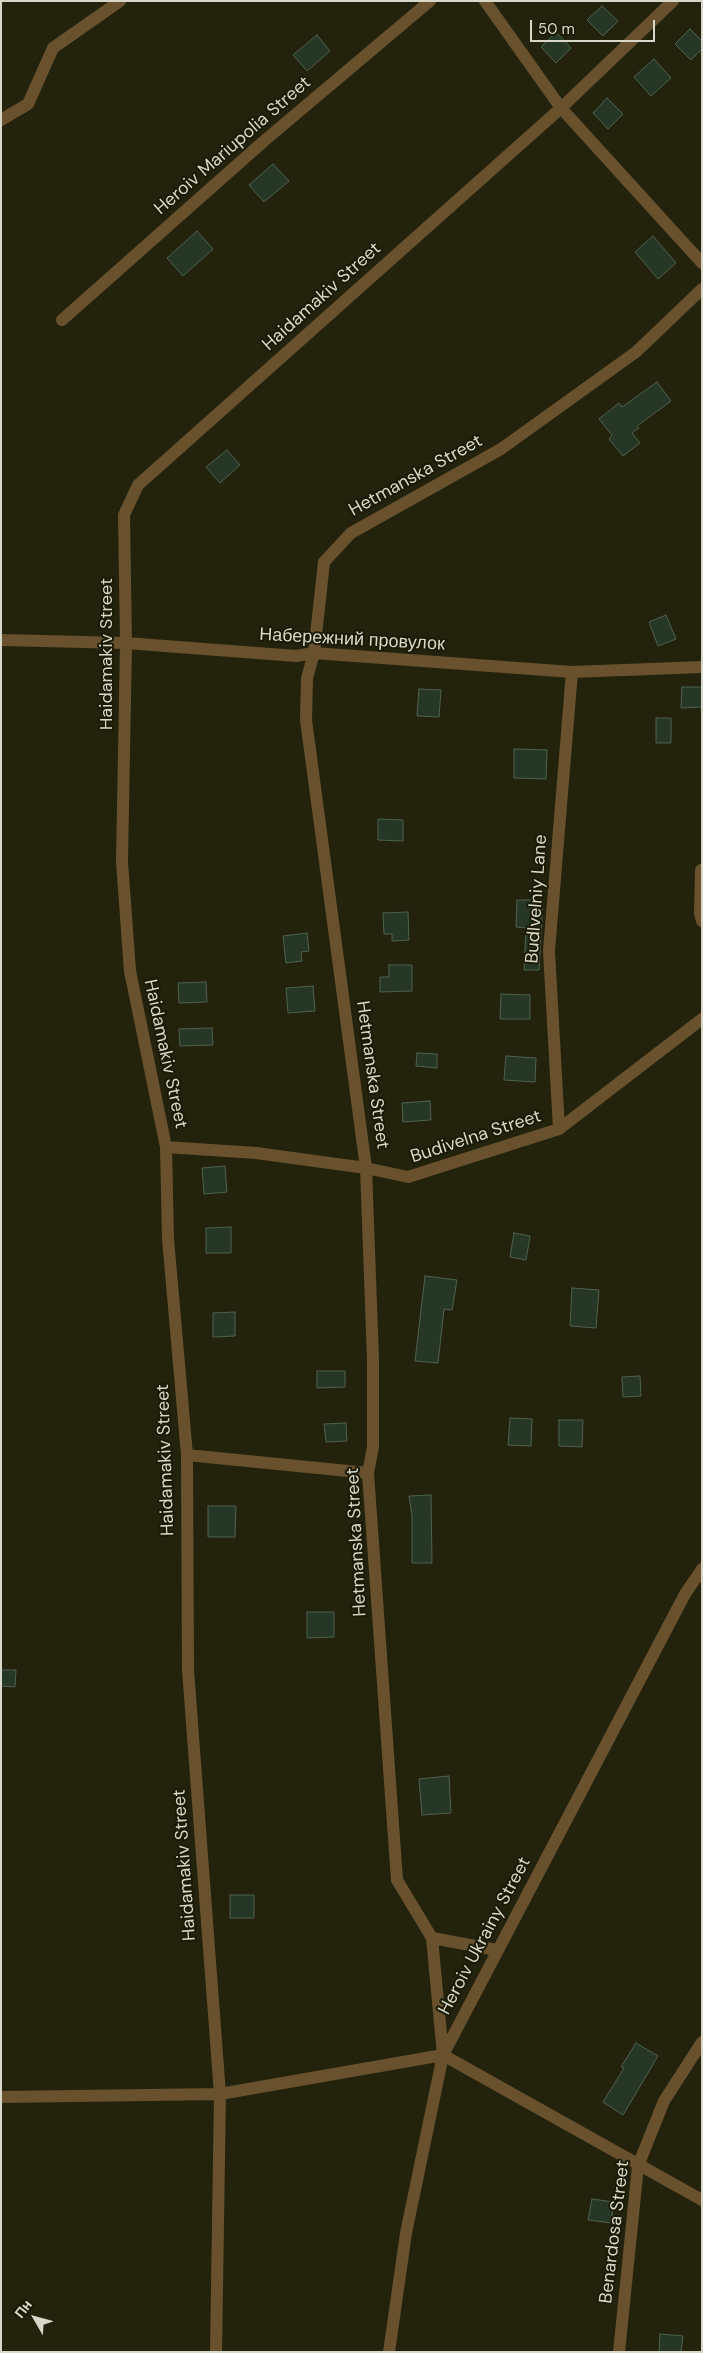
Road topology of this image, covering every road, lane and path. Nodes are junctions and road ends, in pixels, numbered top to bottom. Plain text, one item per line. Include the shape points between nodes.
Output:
1 (120, 1) edge
2 (430, 1) edge
3 (485, 1) edge
4 (673, 1) edge
5 (561, 108) junction
6 (1, 120) edge
7 (702, 263) edge
8 (702, 289) edge
9 (62, 320) dead end
10 (1, 640) edge
11 (126, 643) junction
12 (314, 653) junction
13 (702, 667) edge
14 (572, 672) junction
15 (702, 870) edge
16 (702, 921) edge
17 (702, 1019) edge
18 (559, 1129) junction
19 (166, 1147) junction
20 (366, 1168) junction
21 (187, 1455) junction
22 (368, 1473) junction
23 (702, 1569) edge
24 (432, 1938) junction
25 (497, 1950) junction
26 (702, 2042) edge
27 (443, 2055) junction
28 (220, 2094) junction
29 (1, 2097) edge
30 (638, 2166) junction
31 (702, 2200) edge
32 (216, 2352) edge
33 (389, 2352) edge
34 (619, 2352) edge

1 - 6 street via 53,48 28,104
2 - 9 street, Heroiv Mariupolia Street via 264,141
3 - 5 street
4 - 5 street, Haidamakiv Street
5 - 7 street
5 - 11 street, Haidamakiv Street via 138,485 124,515
8 - 12 street, Hetmanska Street via 636,352 501,449 351,533 324,562
10 - 11 street, Набережний провулок
11 - 12 street, Набережний провулок via 296,656
11 - 19 street, Haidamakiv Street via 122,862 130,971
12 - 14 street, Набережний провулок
12 - 20 street, Hetmanska Street via 306,678 306,720
13 - 14 street, Набережний провулок
14 - 18 street, BudIvelniy Lane via 549,951
15 - 16 street
17 - 18 street, Budivelna Street
18 - 20 street, Budivelna Street via 408,1177
19 - 20 street, Budivelna Street via 256,1153
19 - 21 street, Haidamakiv Street via 168,1240
20 - 22 street, Hetmanska Street via 373,1379 373,1446
21 - 22 street
21 - 28 street, Haidamakiv Street via 188,1670
22 - 24 street, Hetmanska Street via 397,1880
23 - 25 street, Heroiv Ukrainy Street
24 - 25 street
24 - 27 street, Hetmanska Street
25 - 27 street, Heroiv Ukrainy Street
26 - 30 street, Benardosa Street via 664,2101
27 - 28 street
27 - 30 street
27 - 33 street, Heroiv Ukrainy Street via 406,2233
28 - 29 street
28 - 32 street, Haidamakiv Street
30 - 31 street
30 - 34 street, Benardosa Street

